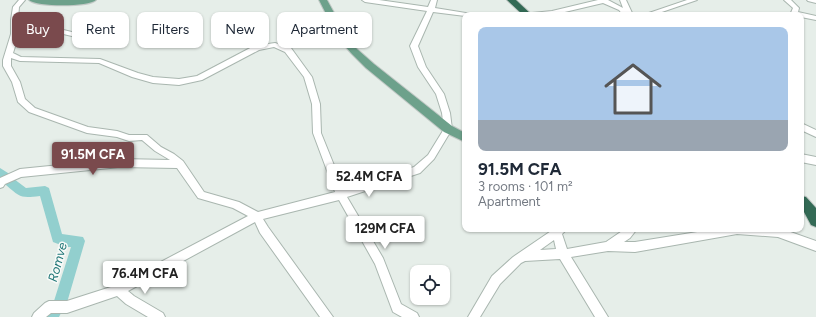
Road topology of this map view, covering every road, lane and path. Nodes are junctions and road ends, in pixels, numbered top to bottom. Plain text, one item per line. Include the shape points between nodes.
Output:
1 (22, 0) edge
2 (33, 0) edge
3 (92, 0) edge
4 (324, 0) edge
5 (365, 0) edge
6 (434, 0) edge
7 (511, 0) edge
8 (602, 0) edge
9 (623, 0) edge
10 (694, 0) edge
11 (787, 0) edge
12 (810, 0) edge
13 (816, 1) edge
14 (431, 9) junction
15 (15, 12) edge
16 (525, 12) edge
17 (556, 12) edge
18 (624, 12) edge
19 (627, 12) edge
20 (656, 12) edge
21 (795, 12) edge
22 (462, 14) edge
23 (804, 16) edge
24 (816, 18) edge
25 (12, 44) edge
26 (9, 54) junction
27 (804, 128) edge
28 (448, 129) junction
29 (816, 134) edge
30 (462, 136) edge
31 (804, 158) edge
32 (816, 160) edge
33 (180, 164) junction
34 (0, 184) edge
35 (342, 195) junction
36 (809, 207) edge
37 (257, 216) junction
38 (816, 221) edge
39 (559, 232) edge
40 (560, 232) edge
41 (629, 232) edge
42 (725, 232) edge
43 (778, 232) edge
44 (608, 246) junction
45 (816, 246) edge
46 (563, 254) junction
47 (524, 256) junction
48 (119, 290) junction
49 (38, 317) edge
50 (159, 317) edge
51 (326, 317) edge
52 (413, 317) edge
53 (474, 317) edge
54 (602, 317) edge

1 - 15 street
2 - 3 main road via 63,3
4 - 28 main road via 344,39 354,51
5 - 14 street
6 - 14 street
7 - 16 highway
8 - 17 street
8 - 18 street
9 - 19 street
10 - 20 street
11 - 21 street via 796,8
12 - 13 street
14 - 22 street
14 - 28 street via 414,46 422,67 440,94
23 - 24 street
25 - 26 street
26 - 33 street via 7,66 16,82 21,100 32,110 87,130 129,138 144,137
26 - 35 street via 20,59 100,61 153,80 179,82 205,75 257,48 275,45 288,50 308,77 316,104 317,133
27 - 29 street
28 - 30 main road
28 - 35 street via 431,157 417,170
31 - 32 street
33 - 34 street via 120,163 20,173
33 - 37 street via 201,195 236,205
35 - 37 street
35 - 52 street via 379,262 397,308
36 - 38 highway
37 - 48 street
37 - 51 street via 264,230
39 - 47 street
40 - 46 street
41 - 44 street
42 - 44 street via 635,247
43 - 45 street
44 - 46 street
46 - 47 street
46 - 54 street
47 - 53 street via 496,280
48 - 49 street via 67,307 49,307
48 - 50 street via 130,300

